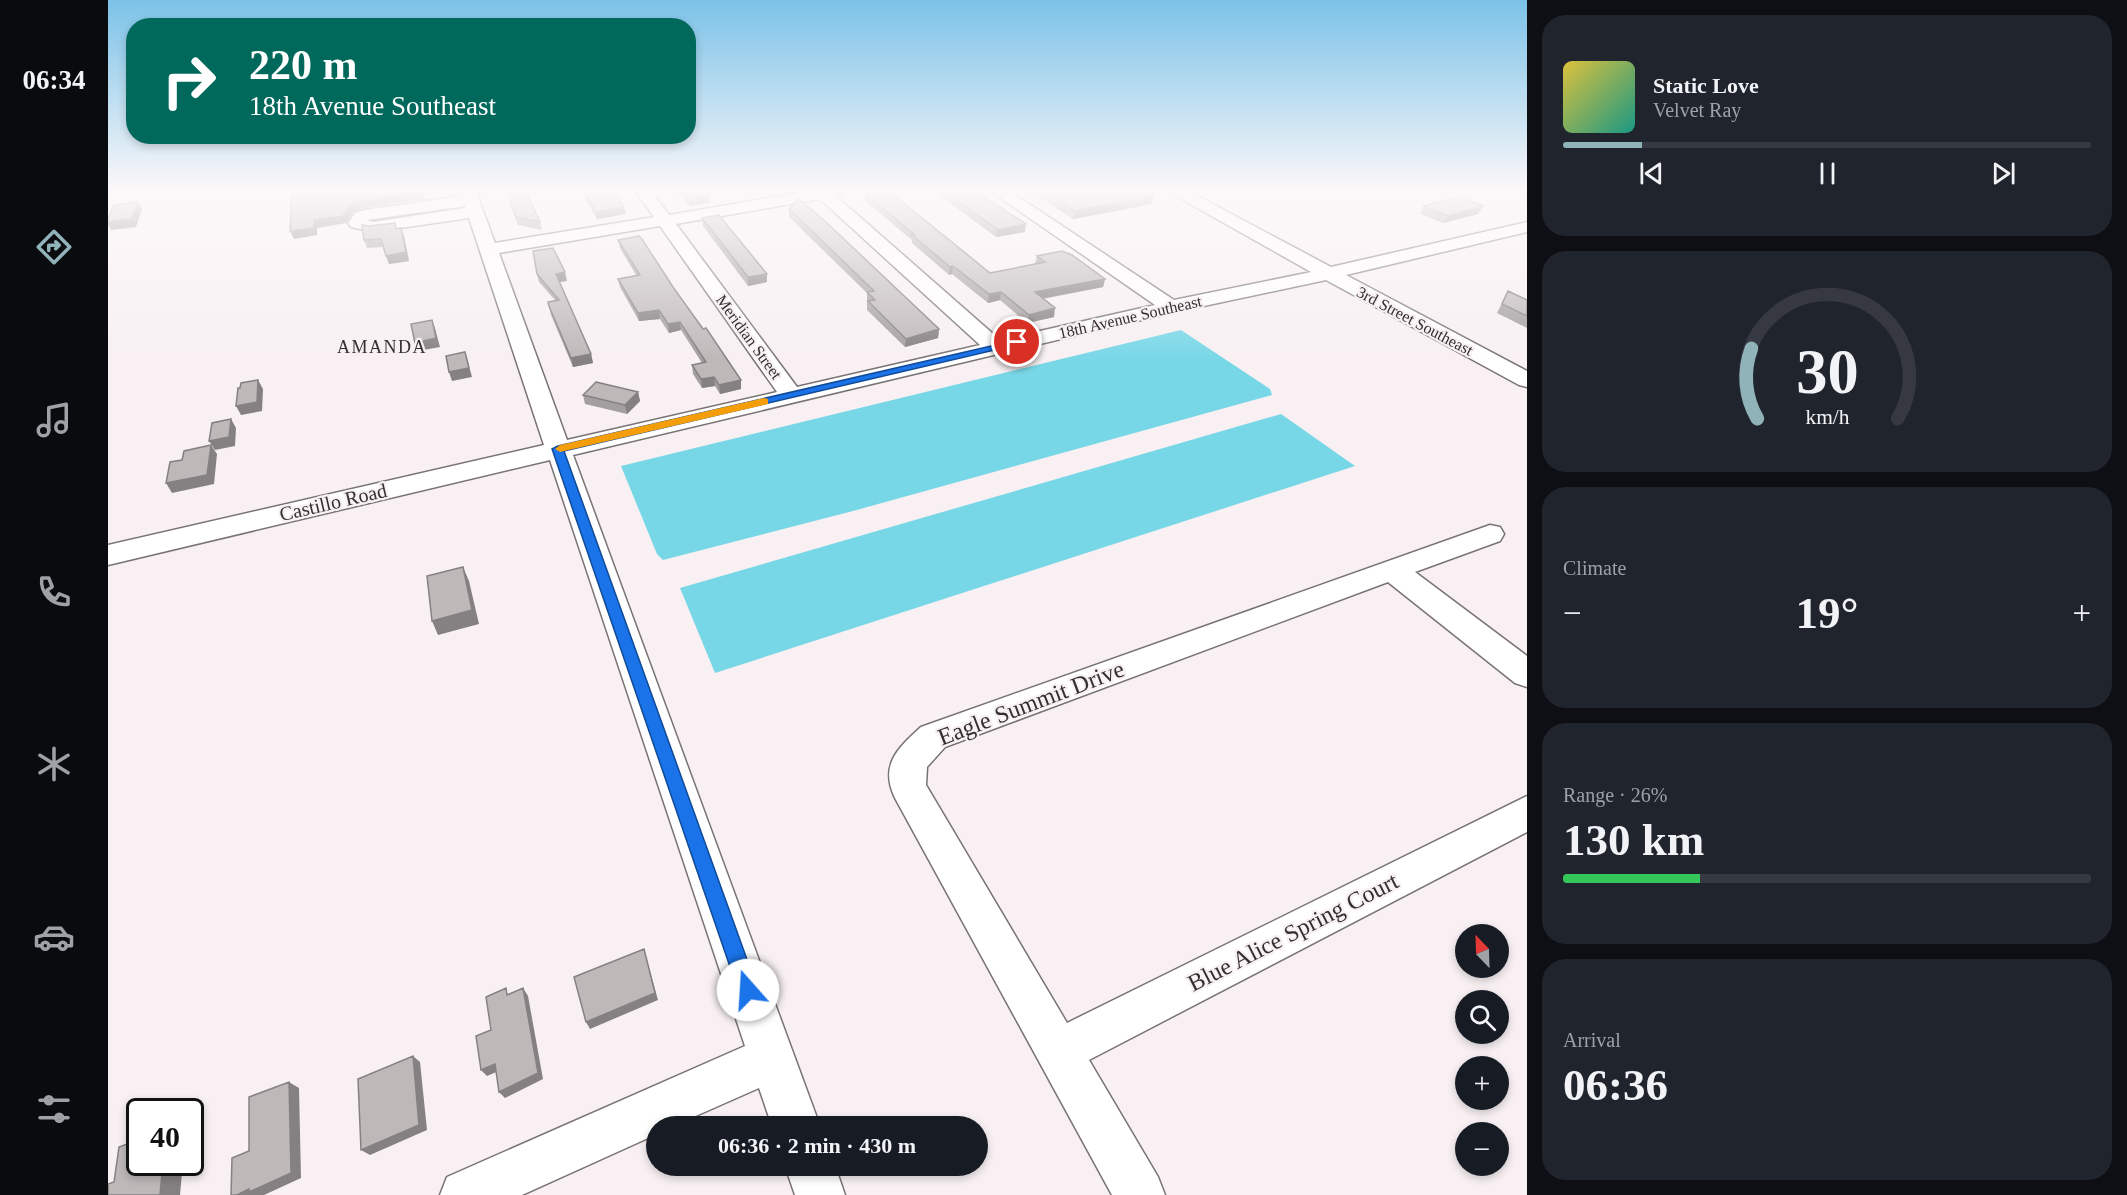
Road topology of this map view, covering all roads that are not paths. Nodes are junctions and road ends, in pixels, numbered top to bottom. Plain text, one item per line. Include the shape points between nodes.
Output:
1 (501, 248) edge
2 (684, 248) edge
3 (885, 248) edge
4 (1083, 248) edge
5 (1279, 248) edge
6 (1439, 248) edge
7 (487, 250) joint
8 (1327, 274) junction
9 (1171, 307) junction
10 (994, 348) junction
11 (1527, 380) edge
12 (792, 395) junction
13 (558, 449) junction
14 (1490, 534) dead end
15 (108, 555) edge
16 (1392, 570) junction
17 (1527, 674) edge
18 (1527, 813) edge
19 (1058, 1051) junction
20 (772, 1058) junction
21 (792, 1116) edge
22 (813, 1176) edge
23 (465, 1195) edge
24 (820, 1195) edge
25 (1140, 1195) edge

1 - 7 street
2 - 12 street, Meridian Street
3 - 10 street
4 - 9 street
5 - 8 street, 3rd Street Southeast
6 - 8 street, 18th Avenue Southeast
7 - 13 street
8 - 9 street, 18th Avenue Southeast
8 - 11 street, 3rd Street Southeast
9 - 10 street, 18th Avenue Southeast
10 - 12 street, 18th Avenue Southeast
12 - 13 street, 18th Avenue Southeast
13 - 15 street, Castillo Road
13 - 20 street
14 - 16 street, Eagle Summit Drive
16 - 17 street
16 - 19 street, Eagle Summit Drive via 933,737 909,761 908,788
18 - 19 street, Blue Alice Spring Court
19 - 25 street, Eagle Summit Drive
20 - 21 street
20 - 23 street
22 - 24 street

